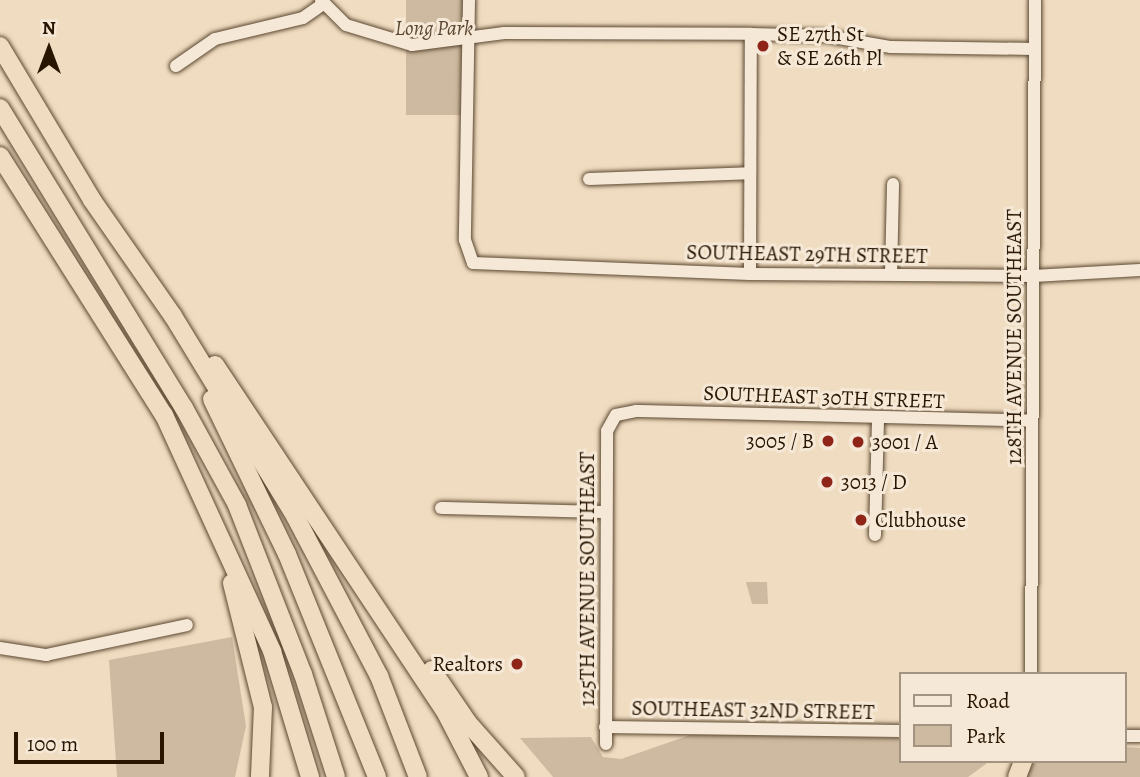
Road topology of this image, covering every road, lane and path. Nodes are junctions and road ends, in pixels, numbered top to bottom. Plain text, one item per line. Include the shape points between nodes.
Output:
1 (469, 0) edge
2 (1035, 0) edge
3 (322, 2) edge
4 (751, 34) junction
5 (468, 35) junction
6 (0, 46) edge
7 (1035, 49) junction
8 (176, 66) dead end
9 (0, 108) edge
10 (0, 156) edge
11 (750, 173) junction
12 (589, 179) dead end
13 (893, 184) dead end
14 (137, 266) junction
15 (1140, 270) edge
16 (750, 274) junction
17 (891, 274) junction
18 (1033, 276) junction
19 (173, 316) junction
20 (616, 415) joint
21 (878, 419) junction
22 (1032, 421) junction
23 (303, 492) junction
24 (440, 508) dead end
25 (606, 512) junction
26 (211, 513) junction
27 (874, 535) dead end
28 (187, 625) dead end
29 (0, 648) edge
30 (1031, 672) edge
31 (605, 727) junction
32 (898, 732) edge
33 (606, 744) dead end
34 (260, 777) edge
35 (310, 777) edge
36 (336, 777) edge
37 (377, 777) edge
38 (418, 777) edge
39 (479, 777) edge
40 (516, 777) edge

1 - 5 street
2 - 7 street, 128TH AVENUE SOUTHEAST
3 - 5 street via 346,25 397,43 426,44
3 - 8 street via 303,18 215,39
4 - 5 street
4 - 7 street via 827,36 891,47
4 - 11 street
5 - 16 street, SOUTHEAST 29TH STREET via 465,240 473,263
6 - 14 highway
7 - 18 street, 128TH AVENUE SOUTHEAST
9 - 36 highway via 184,408 237,505 303,674
10 - 26 highway via 163,415
11 - 12 street
11 - 16 street
13 - 17 street
14 - 19 highway
14 - 23 highway via 219,370
15 - 18 street, SOUTHEAST 29TH STREET
16 - 17 street, SOUTHEAST 29TH STREET
17 - 18 street, SOUTHEAST 29TH STREET
18 - 22 street, 128TH AVENUE SOUTHEAST
19 - 37 highway via 287,554
19 - 38 highway via 318,556 379,676
20 - 21 street, SOUTHEAST 30TH STREET via 636,411
20 - 25 street, 125TH AVENUE SOUTHEAST via 607,431
21 - 22 street, SOUTHEAST 30TH STREET
21 - 27 street
22 - 30 street, 128TH AVENUE SOUTHEAST
23 - 39 highway via 445,711
23 - 40 highway via 468,723
24 - 25 street
25 - 31 street, 125TH AVENUE SOUTHEAST
26 - 34 highway via 263,706
26 - 35 highway via 272,651
28 - 29 street via 46,655
31 - 32 street, SOUTHEAST 32ND STREET
31 - 33 street, 125TH AVENUE SOUTHEAST

